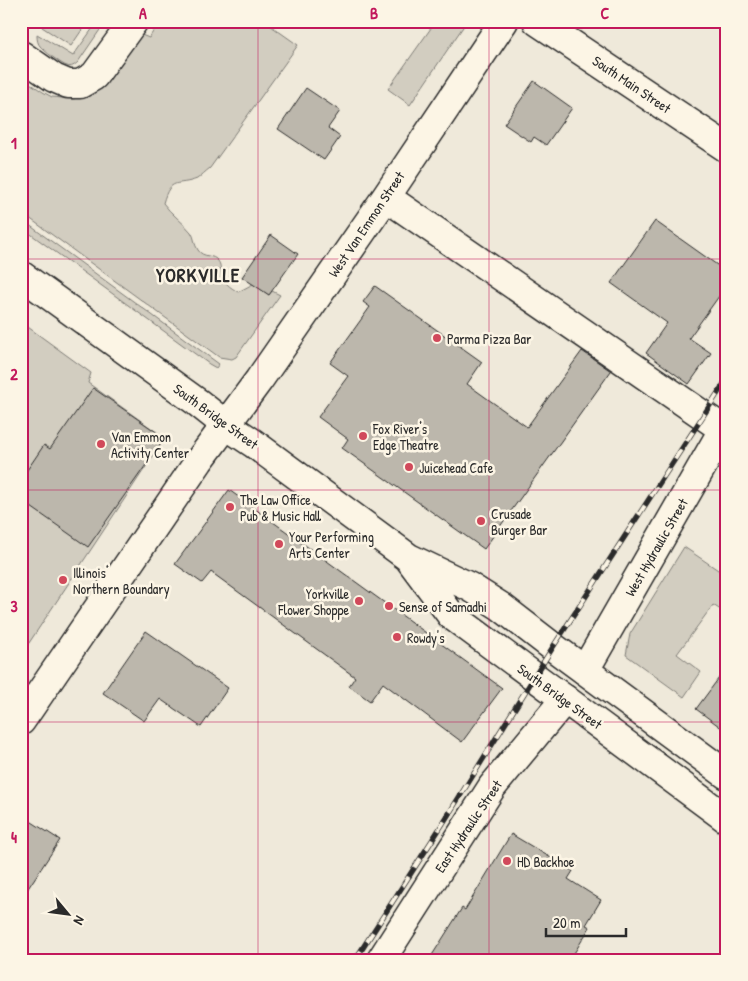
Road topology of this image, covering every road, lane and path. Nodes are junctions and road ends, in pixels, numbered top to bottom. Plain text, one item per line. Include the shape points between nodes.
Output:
1 (134, 21) edge
2 (504, 21) edge
3 (537, 21) edge
4 (21, 55) edge
5 (727, 148) edge
6 (386, 197) junction
7 (21, 275) edge
8 (226, 425) junction
9 (725, 426) edge
10 (409, 558) junction
11 (585, 670) junction
12 (565, 699) junction
13 (21, 721) edge
14 (727, 774) edge
15 (727, 819) edge
16 (380, 960) edge

1 - 4 main road via 94,76 80,84 68,84 54,78
2 - 6 main road, West Van Emmon Street
3 - 5 main road, South Main Street
6 - 8 main road, West Van Emmon Street
6 - 9 main road
7 - 8 main road, South Bridge Street
8 - 10 main road, South Bridge Street
8 - 13 main road, West Van Emmon Street
9 - 11 main road, West Hydraulic Street
10 - 11 main road, South Bridge Street via 470,586
10 - 12 main road, South Bridge Street via 451,615
11 - 14 main road, South Bridge Street
12 - 15 main road, South Bridge Street
12 - 16 main road, East Hydraulic Street via 492,787

